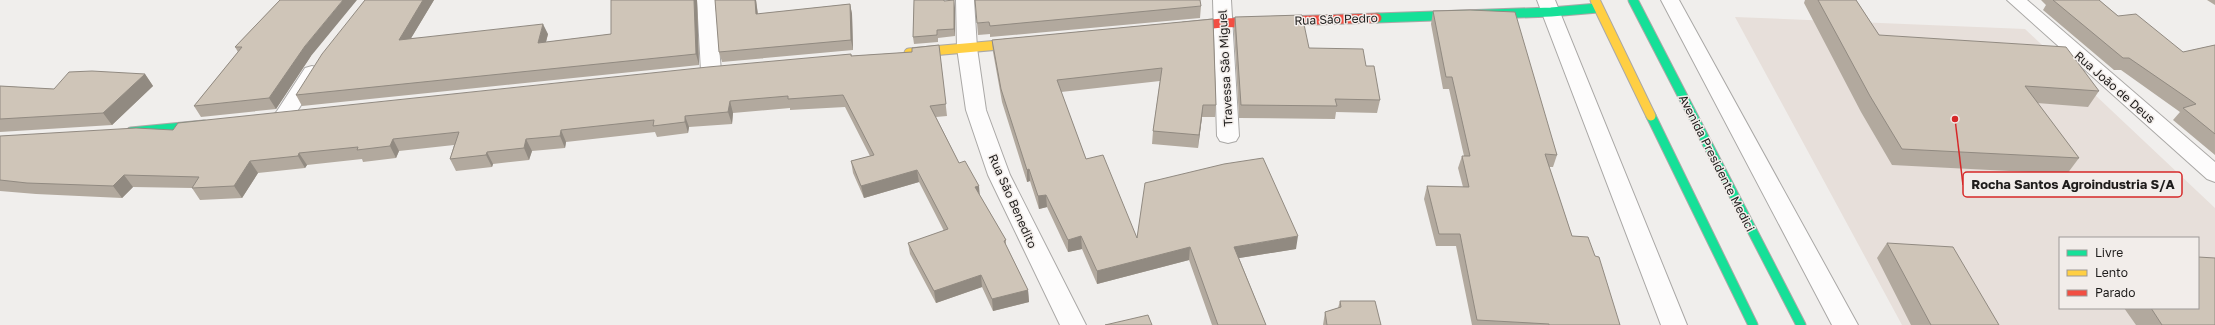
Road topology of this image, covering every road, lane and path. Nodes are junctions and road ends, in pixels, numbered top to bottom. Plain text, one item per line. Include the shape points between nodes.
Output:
1 (706, 0) edge
2 (964, 0) edge
3 (1222, 0) edge
4 (1633, 0) edge
5 (1670, 0) edge
6 (2016, 0) edge
7 (1597, 4) edge
8 (1548, 6) edge
9 (1222, 23) junction
10 (1176, 28) edge
11 (1029, 42) edge
12 (967, 48) junction
13 (897, 54) edge
14 (324, 55) edge
15 (711, 71) edge
16 (287, 116) edge
17 (216, 123) edge
18 (124, 132) edge
19 (1228, 136) dead end
20 (2215, 174) edge
21 (1073, 325) edge
22 (1674, 325) edge
23 (1753, 325) edge
24 (1801, 325) edge
25 (1845, 325) edge

1 - 15 street
2 - 12 street, Rua São Benedito
3 - 9 street, Travessa São Miguel
4 - 24 main road, Avenida Presidente Medici
5 - 25 street
6 - 20 street, Rua João de Deus
7 - 8 main road, Rua São Pedro
7 - 23 main road
8 - 9 main road, Rua São Pedro
8 - 22 street
9 - 10 main road, Rua São Pedro
9 - 19 street, Travessa São Miguel
11 - 12 main road
12 - 13 main road
12 - 21 street, Rua São Benedito via 976,110 999,175
14 - 16 street
17 - 18 main road

